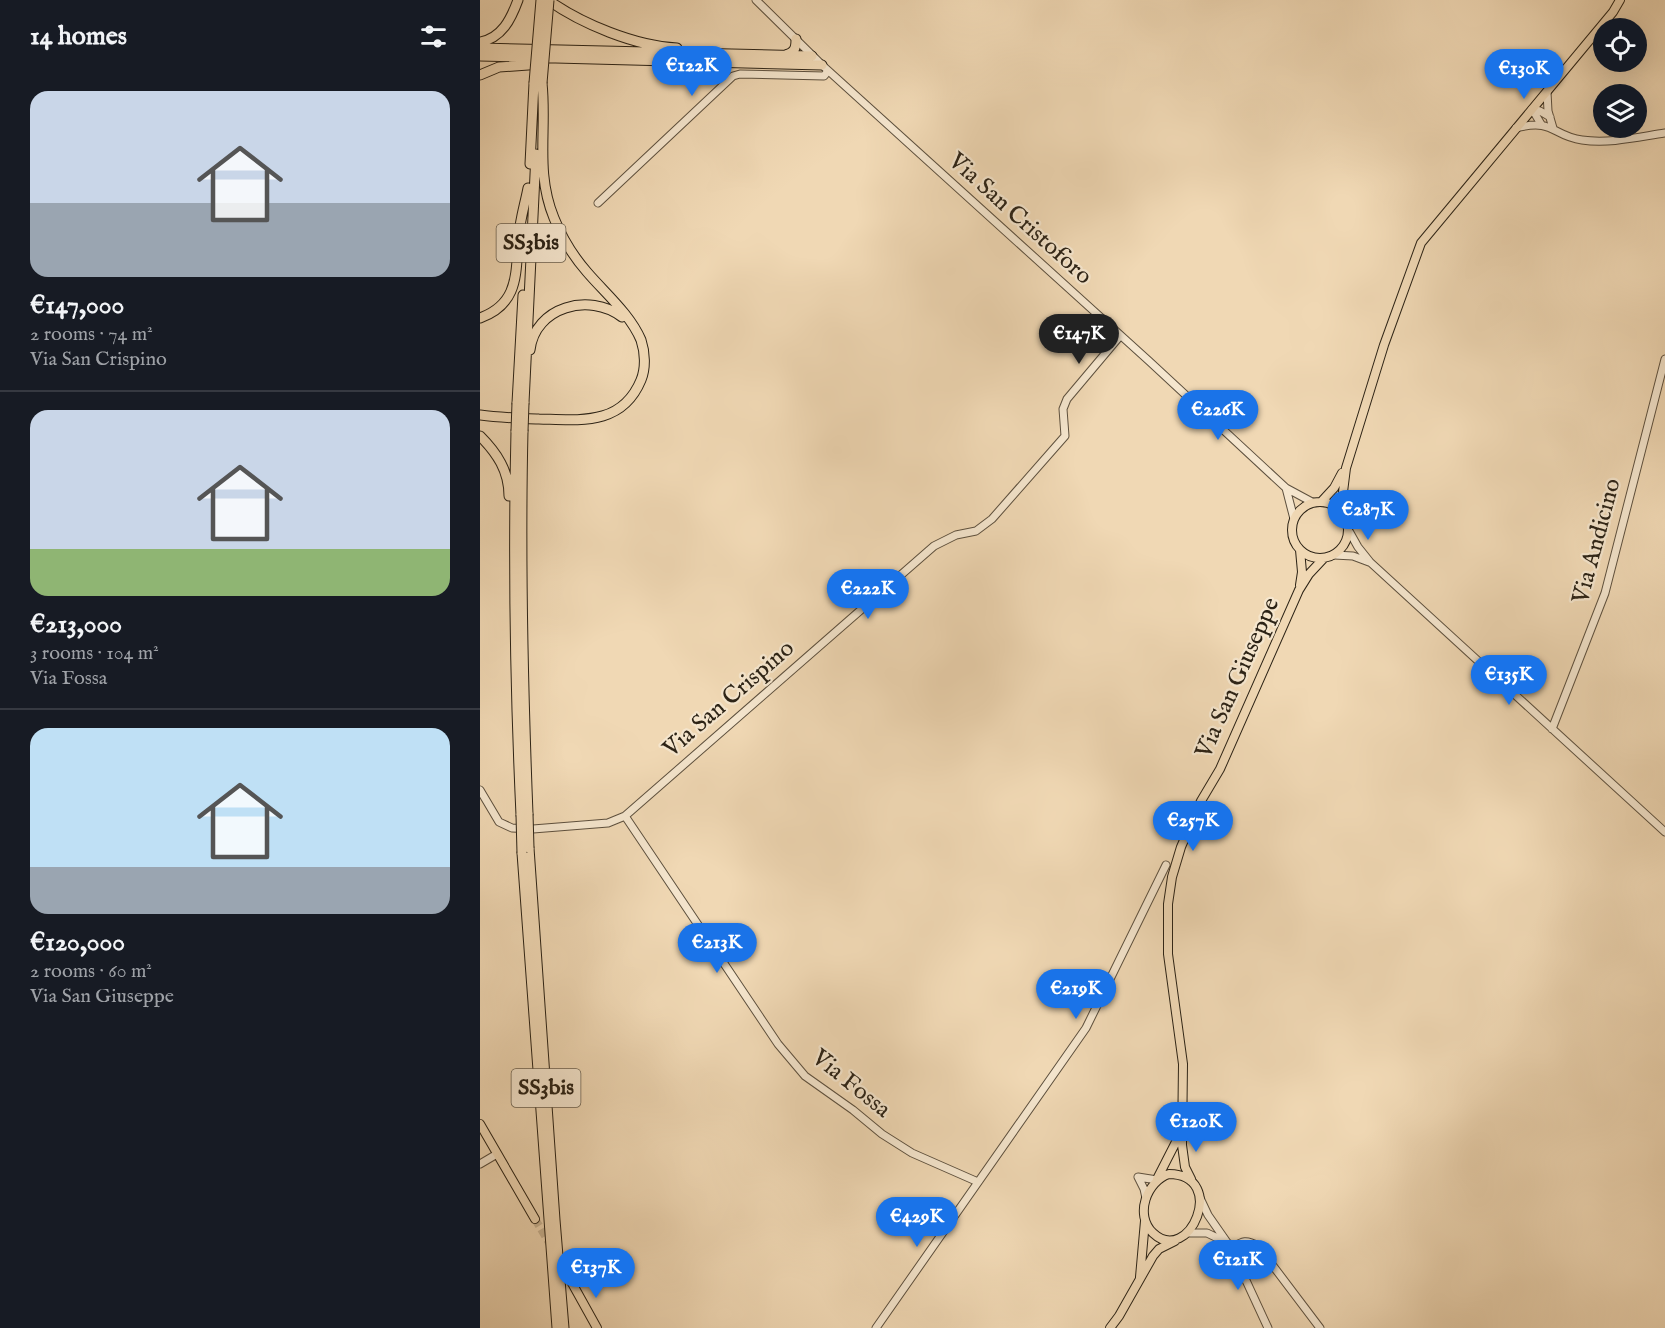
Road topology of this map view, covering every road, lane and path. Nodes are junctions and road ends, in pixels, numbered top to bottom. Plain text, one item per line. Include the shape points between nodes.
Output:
1 (518, 0) edge
2 (541, 0) edge
3 (549, 0) edge
4 (756, 0) edge
5 (1620, 0) edge
6 (796, 39) junction
7 (480, 42) edge
8 (480, 48) edge
9 (711, 54) junction
10 (480, 56) edge
11 (784, 56) junction
12 (812, 56) junction
13 (607, 59) junction
14 (825, 68) junction
15 (480, 75) edge
16 (538, 83) junction
17 (1547, 92) junction
18 (1532, 109) junction
19 (1550, 117) junction
20 (1541, 124) junction
21 (1516, 128) junction
22 (1554, 128) junction
23 (1665, 133) edge
24 (528, 188) junction
25 (598, 203) dead end
26 (480, 318) edge
27 (631, 324) junction
28 (1120, 336) junction
29 (1665, 359) edge
30 (520, 403) junction
31 (480, 415) edge
32 (480, 436) edge
33 (1346, 468) junction
34 (1286, 488) junction
35 (1322, 501) junction
36 (1312, 502) junction
37 (1345, 515) junction
38 (1294, 519) junction
39 (518, 529) junction
40 (1349, 531) junction
41 (1300, 550) junction
42 (1334, 555) junction
43 (1324, 558) junction
44 (1370, 562) junction
45 (1299, 590) junction
46 (1552, 729) junction
47 (480, 790) edge
48 (625, 816) junction
49 (1665, 832) edge
50 (526, 850) junction
51 (1166, 865) dead end
52 (480, 1124) edge
53 (1182, 1131) junction
54 (497, 1154) junction
55 (480, 1164) edge
56 (1191, 1179) junction
57 (1157, 1180) junction
58 (978, 1182) junction
59 (1146, 1198) junction
60 (1200, 1198) junction
61 (535, 1219) tunnel mouth
62 (1145, 1220) junction
63 (1188, 1233) junction
64 (1178, 1239) junction
65 (1230, 1246) junction
66 (1140, 1279) junction
67 (572, 1283) tunnel mouth
68 (557, 1328) edge
69 (564, 1328) edge
70 (597, 1328) edge
71 (876, 1328) edge
72 (1110, 1328) edge
73 (1268, 1328) edge
74 (1320, 1328) edge

1 - 7 highway via 502,31
2 - 16 highway, SS3bis, bridge
3 - 9 highway via 593,26 638,42
3 - 16 highway, SS3bis, bridge
4 - 6 street, Via San Cristoforo
5 - 17 main road
6 - 11 highway via 793,53
6 - 12 street, Via San Cristoforo
8 - 9 highway
9 - 11 highway
10 - 13 highway
11 - 12 highway
12 - 14 street, Via San Cristoforo
13 - 14 highway
13 - 15 highway via 499,67
14 - 25 street via 824,75 732,76
14 - 28 street, Via San Cristoforo
16 - 24 highway, SS3bis
16 - 27 highway via 544,108 543,176 553,217 571,251
16 - 30 highway, SS3bis
17 - 18 main road
17 - 19 street
18 - 19 street
18 - 20 street
18 - 21 main road
19 - 22 street
20 - 21 street
20 - 22 street
21 - 33 main road via 1421,243 1387,334
22 - 23 street via 1580,140 1598,141
24 - 26 highway via 512,290 504,304
24 - 30 highway, SS3bis
27 - 30 highway via 597,304 564,308 550,317 538,328 531,346
27 - 31 highway via 641,340 643,375 636,391 614,412 582,420
28 - 34 street, Via San Cristoforo
28 - 48 street, Via San Crispino via 1067,399 1063,409 1065,436 993,519 976,531 933,546
29 - 46 street, Via Andicino via 1605,593
30 - 39 highway, SS3bis, bridge
32 - 39 highway via 495,450 504,468 509,510
33 - 35 main road
33 - 37 main road
34 - 36 street, Via San Cristoforo
34 - 38 street
35 - 36 main road
35 - 37 main road
36 - 38 main road
37 - 40 main road
38 - 41 main road via 1293,535
39 - 50 highway, SS3bis, bridge
40 - 42 main road via 1344,545
40 - 44 street
41 - 43 main road
41 - 45 main road, Via San Giuseppe
42 - 43 main road
42 - 44 street
43 - 45 main road, Via San Giuseppe
44 - 46 street
45 - 53 main road, Via San Giuseppe via 1181,847 1172,877 1168,954 1183,1064
46 - 49 street
47 - 48 street via 499,822 512,828 608,823
48 - 58 street, Via Fossa via 778,1044 805,1076 912,1153
50 - 68 highway, SS3bis
50 - 69 highway, SS3bis
51 - 58 street via 1086,1028
52 - 54 main road
53 - 56 main road, Via San Giuseppe via 1185,1167
53 - 57 main road, Via San Giuseppe
54 - 55 street
54 - 61 main road
56 - 57 main road via 1169,1173
56 - 60 main road
57 - 59 main road
57 - 59 street via 1135,1175
58 - 71 street
59 - 62 main road
60 - 63 main road via 1198,1217
60 - 65 street
62 - 64 main road via 1153,1234
62 - 66 main road
63 - 64 main road
63 - 65 street via 1207,1233
64 - 66 main road via 1159,1249
65 - 73 street
65 - 74 street via 1248,1241 1258,1246
66 - 72 main road
67 - 70 main road

